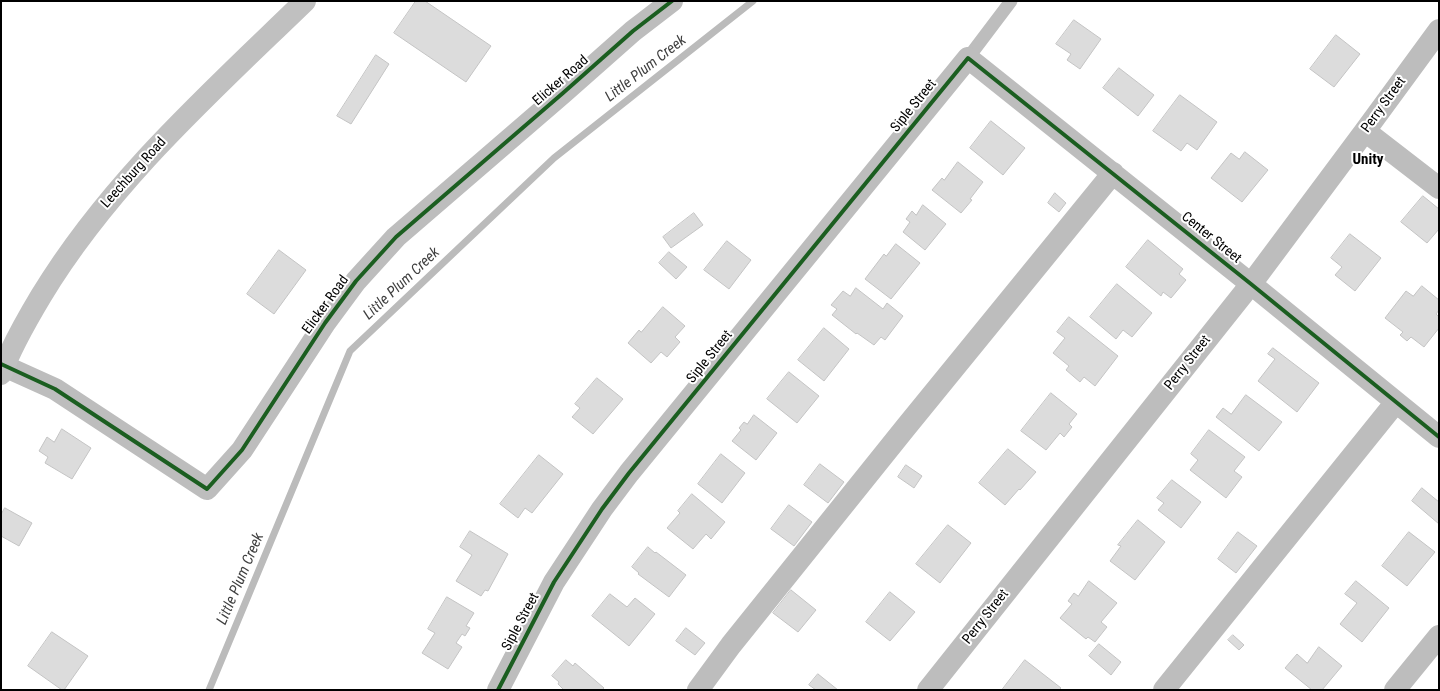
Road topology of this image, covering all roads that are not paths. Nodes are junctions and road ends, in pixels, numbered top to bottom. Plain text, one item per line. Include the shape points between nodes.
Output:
1 (305, 1) edge
2 (672, 1) edge
3 (1011, 1) edge
4 (1439, 30) edge
5 (968, 58) junction
6 (1365, 131) junction
7 (1113, 173) junction
8 (1439, 188) edge
9 (1250, 284) junction
10 (2, 368) edge
11 (1396, 402) junction
12 (1439, 437) edge
13 (1439, 636) edge
14 (498, 690) edge
15 (698, 690) edge
16 (928, 690) edge
17 (1164, 690) edge
18 (1396, 690) edge

1 - 10 street, Leechburg Road via 166,137 104,206 50,280
2 - 10 street, Elicker Road via 633,31 396,237 356,281 325,323 242,450 207,489 54,389
3 - 5 lane
4 - 6 street, Perry Street
5 - 7 street, Center Street
5 - 14 street, Siple Street via 602,509 554,582
6 - 8 street
6 - 9 street, Perry Street
7 - 9 street, Center Street
7 - 15 street via 896,439
9 - 11 street, Center Street
9 - 16 street, Perry Street
11 - 12 street, Center Street
11 - 17 street
13 - 18 street

